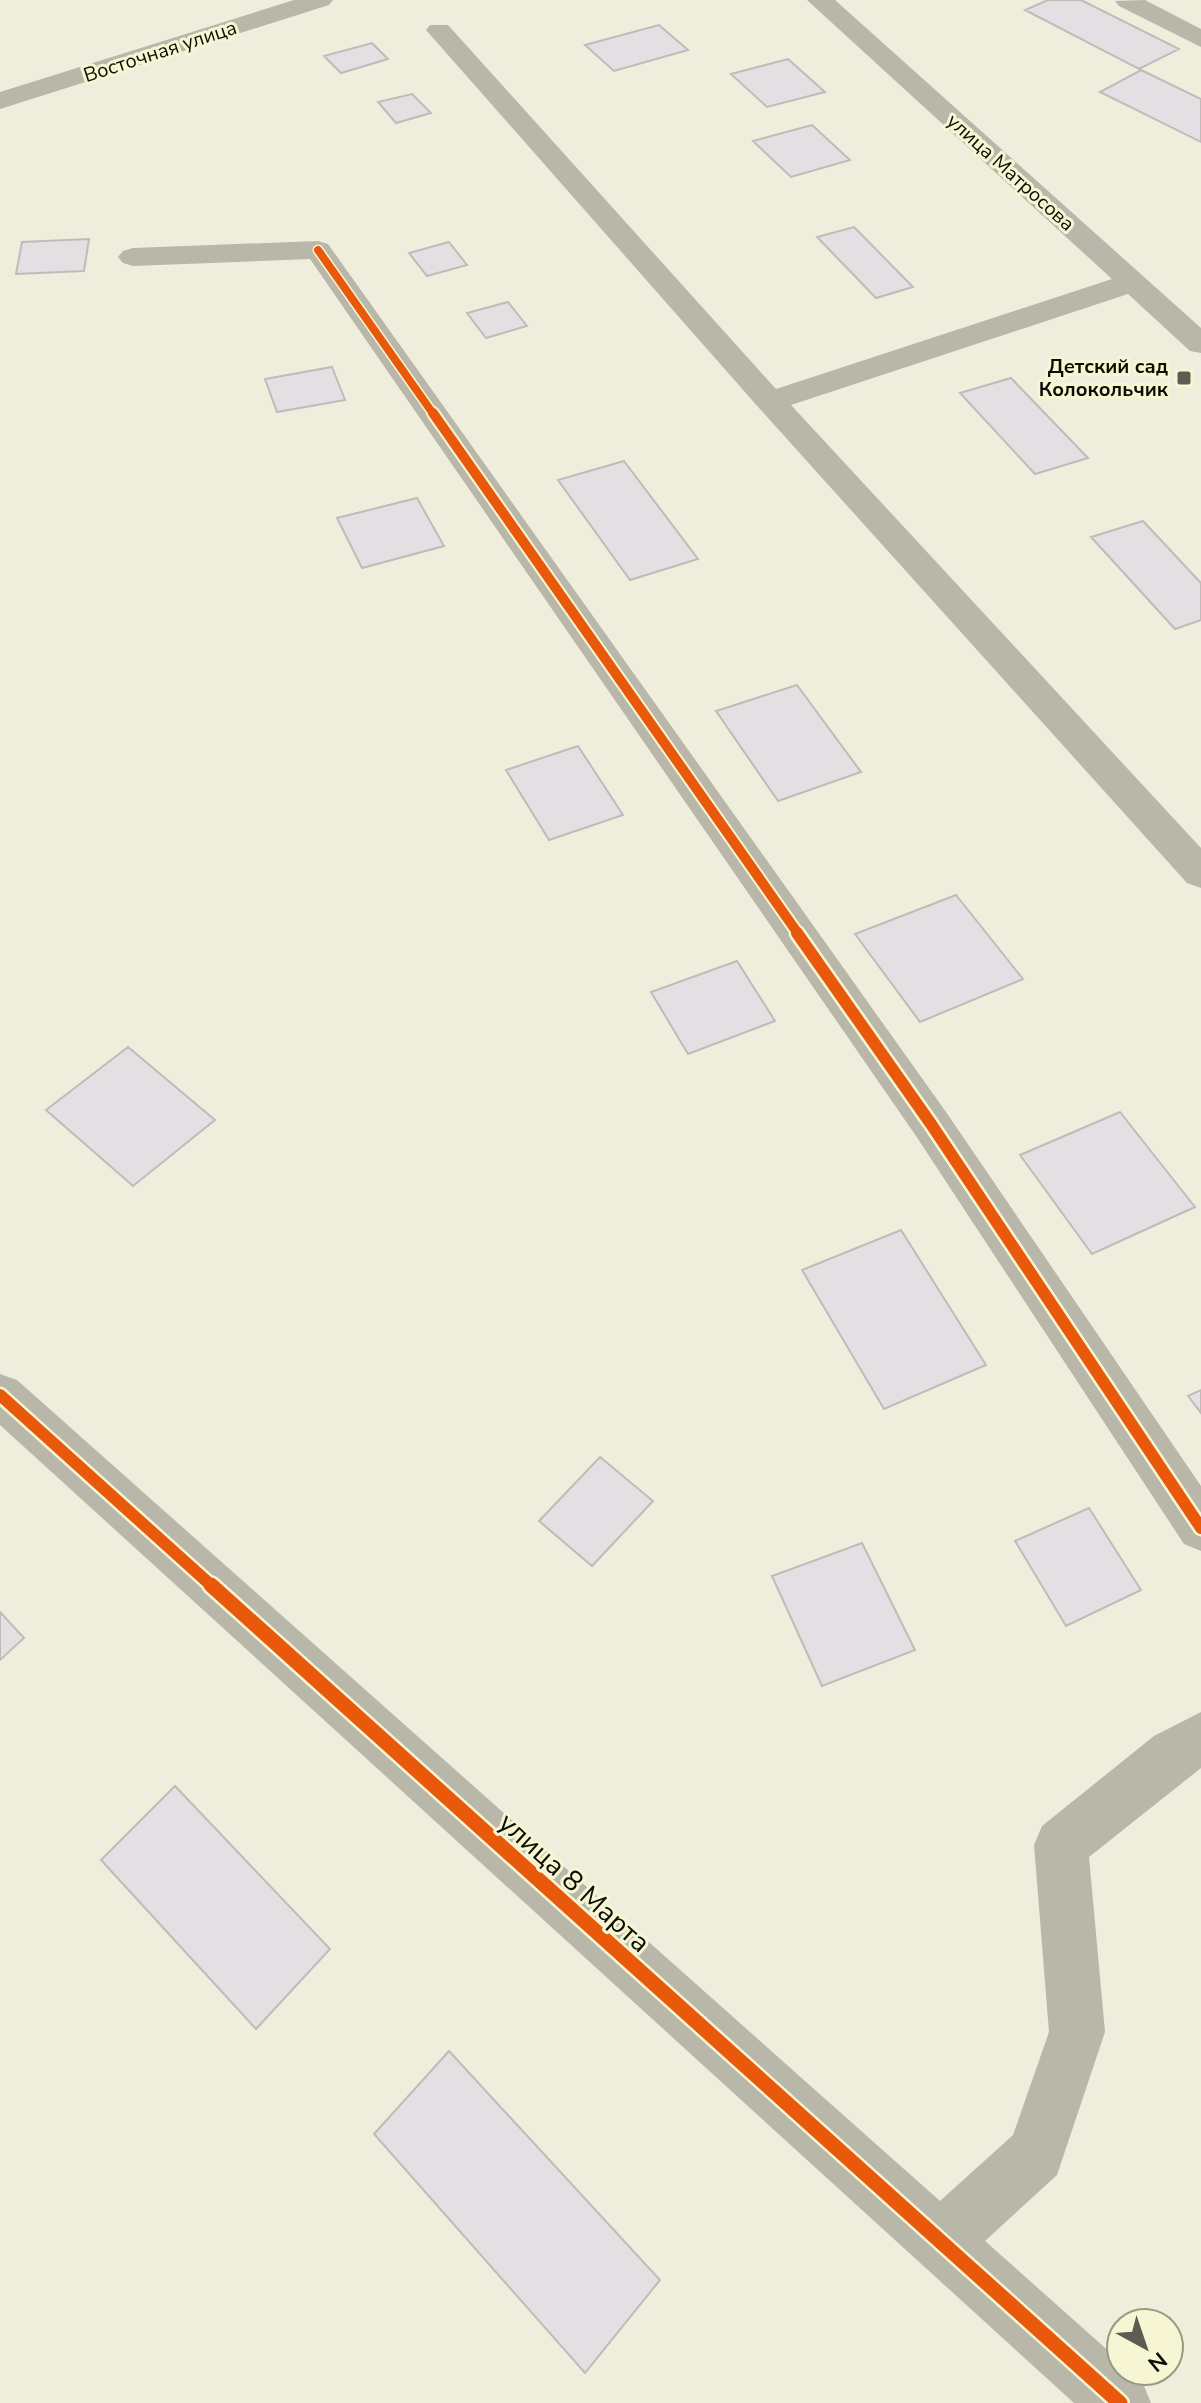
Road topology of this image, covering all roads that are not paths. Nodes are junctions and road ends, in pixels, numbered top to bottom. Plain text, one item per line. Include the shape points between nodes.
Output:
1 (320, 0) edge
2 (820, 0) edge
3 (1128, 1) edge
4 (439, 30) dead end
5 (1201, 39) edge
6 (0, 101) edge
7 (133, 257) dead end
8 (1133, 282) junction
9 (1201, 344) edge
10 (770, 401) junction
11 (1201, 873) edge
12 (0, 1395) edge
13 (1201, 1528) edge
14 (1201, 1738) edge
15 (939, 2243) junction
16 (1120, 2403) edge

1 - 6 street, Восточная улица
2 - 8 street, улица Матросова
3 - 5 street
4 - 10 street
7 - 13 street via 318,250 931,1124
8 - 9 street, улица Матросова
8 - 10 street
10 - 11 street
12 - 15 street, улица 8 Марта
14 - 15 street via 1061,1845 1077,2032 1036,2154
15 - 16 street, улица 8 Марта

